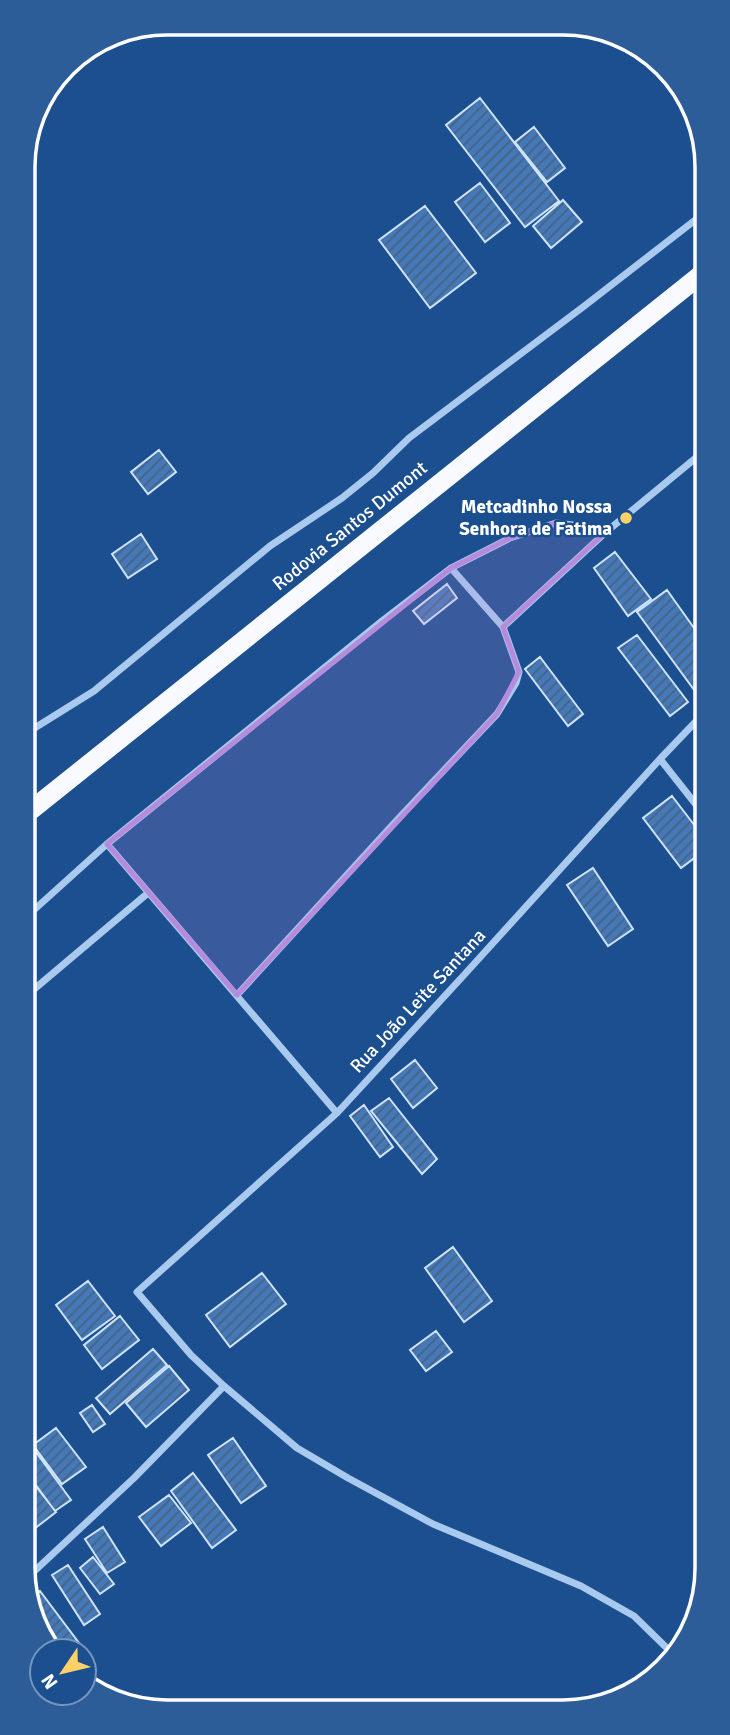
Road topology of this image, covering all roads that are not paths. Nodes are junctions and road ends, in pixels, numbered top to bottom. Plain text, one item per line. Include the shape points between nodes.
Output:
1 (695, 220) edge
2 (695, 280) edge
3 (695, 460) edge
4 (607, 533) junction
5 (451, 568) junction
6 (503, 627) junction
7 (695, 722) edge
8 (35, 728) edge
9 (660, 759) junction
10 (695, 803) edge
11 (35, 807) edge
12 (107, 844) junction
13 (148, 893) junction
14 (35, 909) edge
15 (35, 988) edge
16 (237, 995) junction
17 (337, 1113) junction
18 (224, 1387) junction
19 (35, 1570) edge
20 (667, 1649) edge

1 - 8 street via 409,438 342,498 270,546 94,691
2 - 11 highway, Rodovia Santos Dumont
3 - 4 street
4 - 5 street via 556,523 510,538
4 - 6 street
5 - 6 street
5 - 12 street
6 - 16 street via 519,672 496,714
7 - 9 street, Rua João Leite Santana
9 - 10 street
9 - 17 street, Rua João Leite Santana
12 - 13 street
12 - 14 street
13 - 15 street
13 - 16 street
16 - 17 street
17 - 18 street, Rua João Leite Santana via 137,1292
18 - 19 street
18 - 20 street via 297,1448 433,1524 613,1604 634,1616

